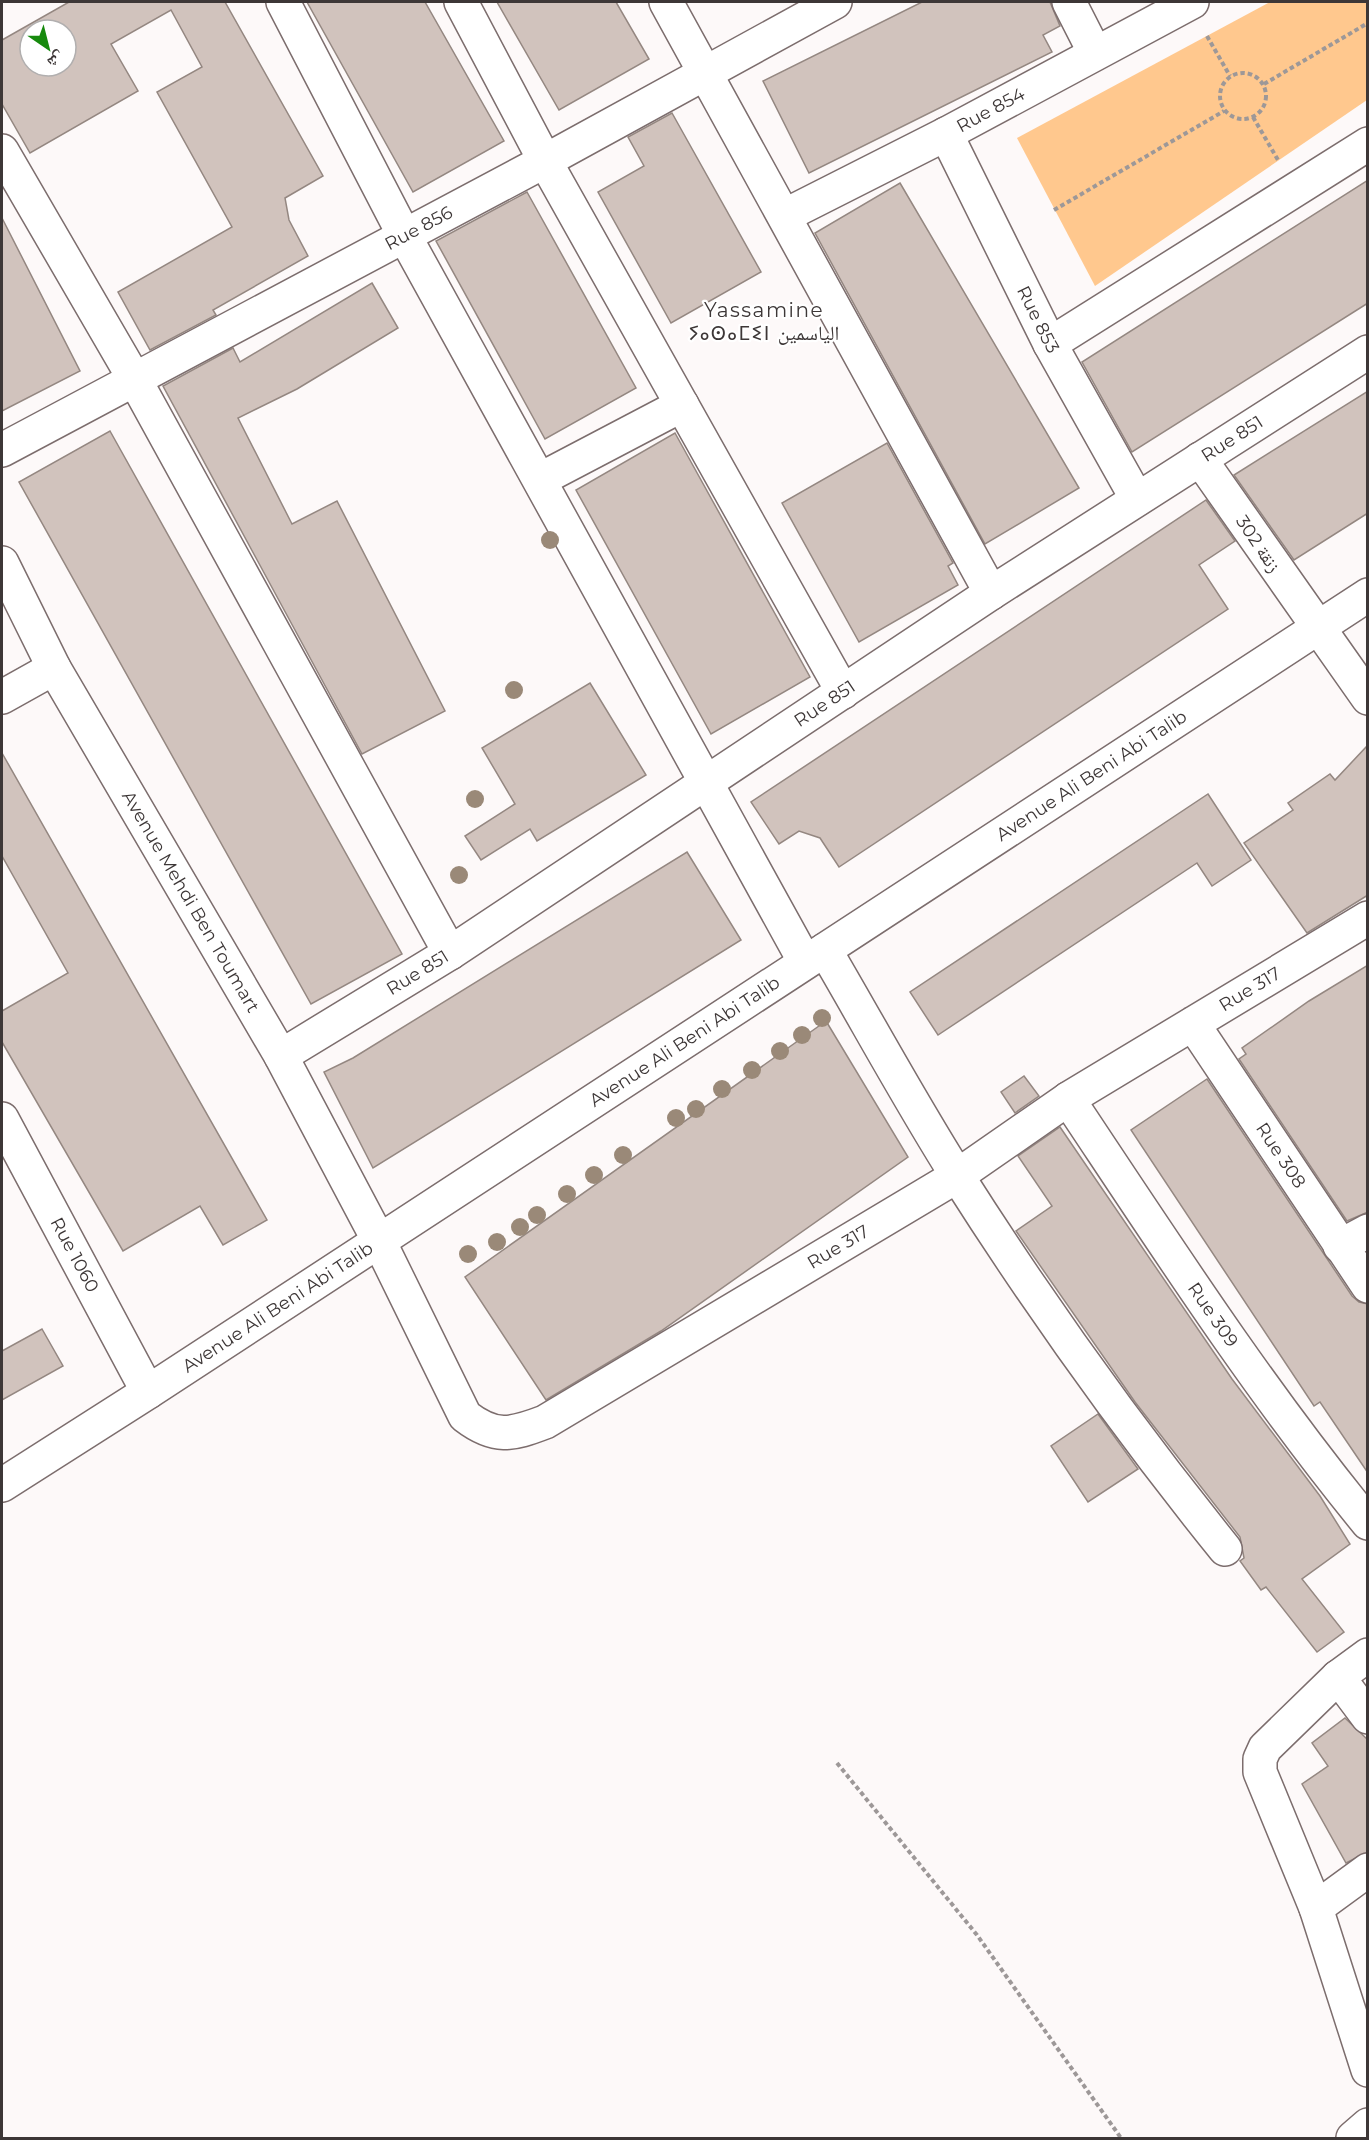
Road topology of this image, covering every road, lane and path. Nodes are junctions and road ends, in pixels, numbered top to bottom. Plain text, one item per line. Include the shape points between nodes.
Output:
1 (283, 2) edge
2 (461, 2) edge
3 (666, 2) edge
4 (835, 2) edge
5 (1069, 2) edge
6 (1192, 2) edge
7 (1368, 23) edge
8 (1207, 36) dead end
9 (1095, 53) junction
10 (704, 73) junction
11 (1230, 76) junction
12 (1263, 84) junction
13 (1224, 111) junction
14 (1252, 117) junction
15 (946, 134) junction
16 (1368, 144) edge
17 (2, 151) edge
18 (545, 161) junction
19 (1278, 161) dead end
20 (1054, 210) dead end
21 (786, 215) junction
22 (405, 235) junction
23 (1050, 344) junction
24 (1368, 352) edge
25 (135, 380) junction
26 (682, 405) junction
27 (2, 450) edge
28 (1200, 459) junction
29 (541, 479) junction
30 (1137, 500) junction
31 (2, 563) edge
32 (991, 593) junction
33 (1368, 595) edge
34 (1316, 628) junction
35 (54, 668) junction
36 (843, 692) junction
37 (2, 697) edge
38 (1368, 698) edge
39 (705, 783) junction
40 (1368, 918) edge
41 (450, 953) junction
42 (815, 956) junction
43 (1193, 1024) junction
44 (281, 1056) junction
45 (1068, 1099) junction
46 (2, 1119) edge
47 (957, 1176) junction
48 (1354, 1239) edge
49 (379, 1241) junction
50 (1368, 1286) edge
51 (148, 1392) junction
52 (2, 1485) edge
53 (1368, 1523) edge
54 (1225, 1549) dead end
55 (1368, 1655) edge
56 (1338, 1677) junction
57 (1368, 1717) edge
58 (837, 1764) dead end
59 (1368, 1870) edge
60 (1316, 1908) junction
61 (1368, 2070) edge
62 (1368, 2125) edge
63 (1120, 2139) edge
64 (1353, 2139) edge

1 - 22 street
2 - 18 street
3 - 10 street
4 - 10 street, Rue 856
5 - 9 street
6 - 9 street, Rue 854
7 - 12 path
8 - 11 path
9 - 15 street, Rue 854
10 - 18 street, Rue 856
10 - 21 street
11 - 12 path via 1245,72
11 - 13 path via 1220,89
12 - 14 path via 1264,107
13 - 14 path via 1237,119
13 - 20 path
14 - 19 path
15 - 21 street, Rue 854
15 - 23 street, Rue 853
16 - 23 street
17 - 25 street
18 - 22 street, Rue 856
18 - 26 street
21 - 32 street
22 - 25 street, Rue 856
22 - 29 street
23 - 30 street, Rue 853
24 - 28 street, Rue 851
25 - 27 street, Rue 856
25 - 41 street
26 - 29 street
26 - 36 street
28 - 30 street, Rue 851
28 - 34 street, زنقة 302
29 - 39 street
30 - 32 street, Rue 851
31 - 35 street, Avenue Mehdi Ben Toumart
32 - 36 street, Rue 851
33 - 34 street, Avenue Ali Beni Abi Talib
34 - 38 street, زنقة 302
34 - 42 street, Avenue Ali Beni Abi Talib
35 - 37 street
35 - 44 street, Avenue Mehdi Ben Toumart
36 - 39 street, Rue 851
39 - 41 street, Rue 851
39 - 42 street
40 - 43 street, Rue 317
41 - 44 street, Rue 851
42 - 47 street
42 - 49 street, Avenue Ali Beni Abi Talib
43 - 45 street, Rue 317
43 - 48 street, Rue 308
44 - 49 street, Avenue Mehdi Ben Toumart
45 - 47 street, Rue 317
45 - 53 street, Rue 309 via 1215,1319 1307,1449
46 - 51 street, Rue 1060
47 - 49 street, Rue 317 via 545,1422 498,1434 465,1416
47 - 54 street via 1058,1328 1158,1466
48 - 50 street, Rue 308
49 - 51 street, Avenue Ali Beni Abi Talib
51 - 52 street, Avenue Ali Beni Abi Talib
55 - 56 street
56 - 57 street
56 - 60 street via 1264,1748 1260,1759 1260,1772
58 - 63 path via 977,1935
59 - 60 street
60 - 61 street
62 - 64 street

